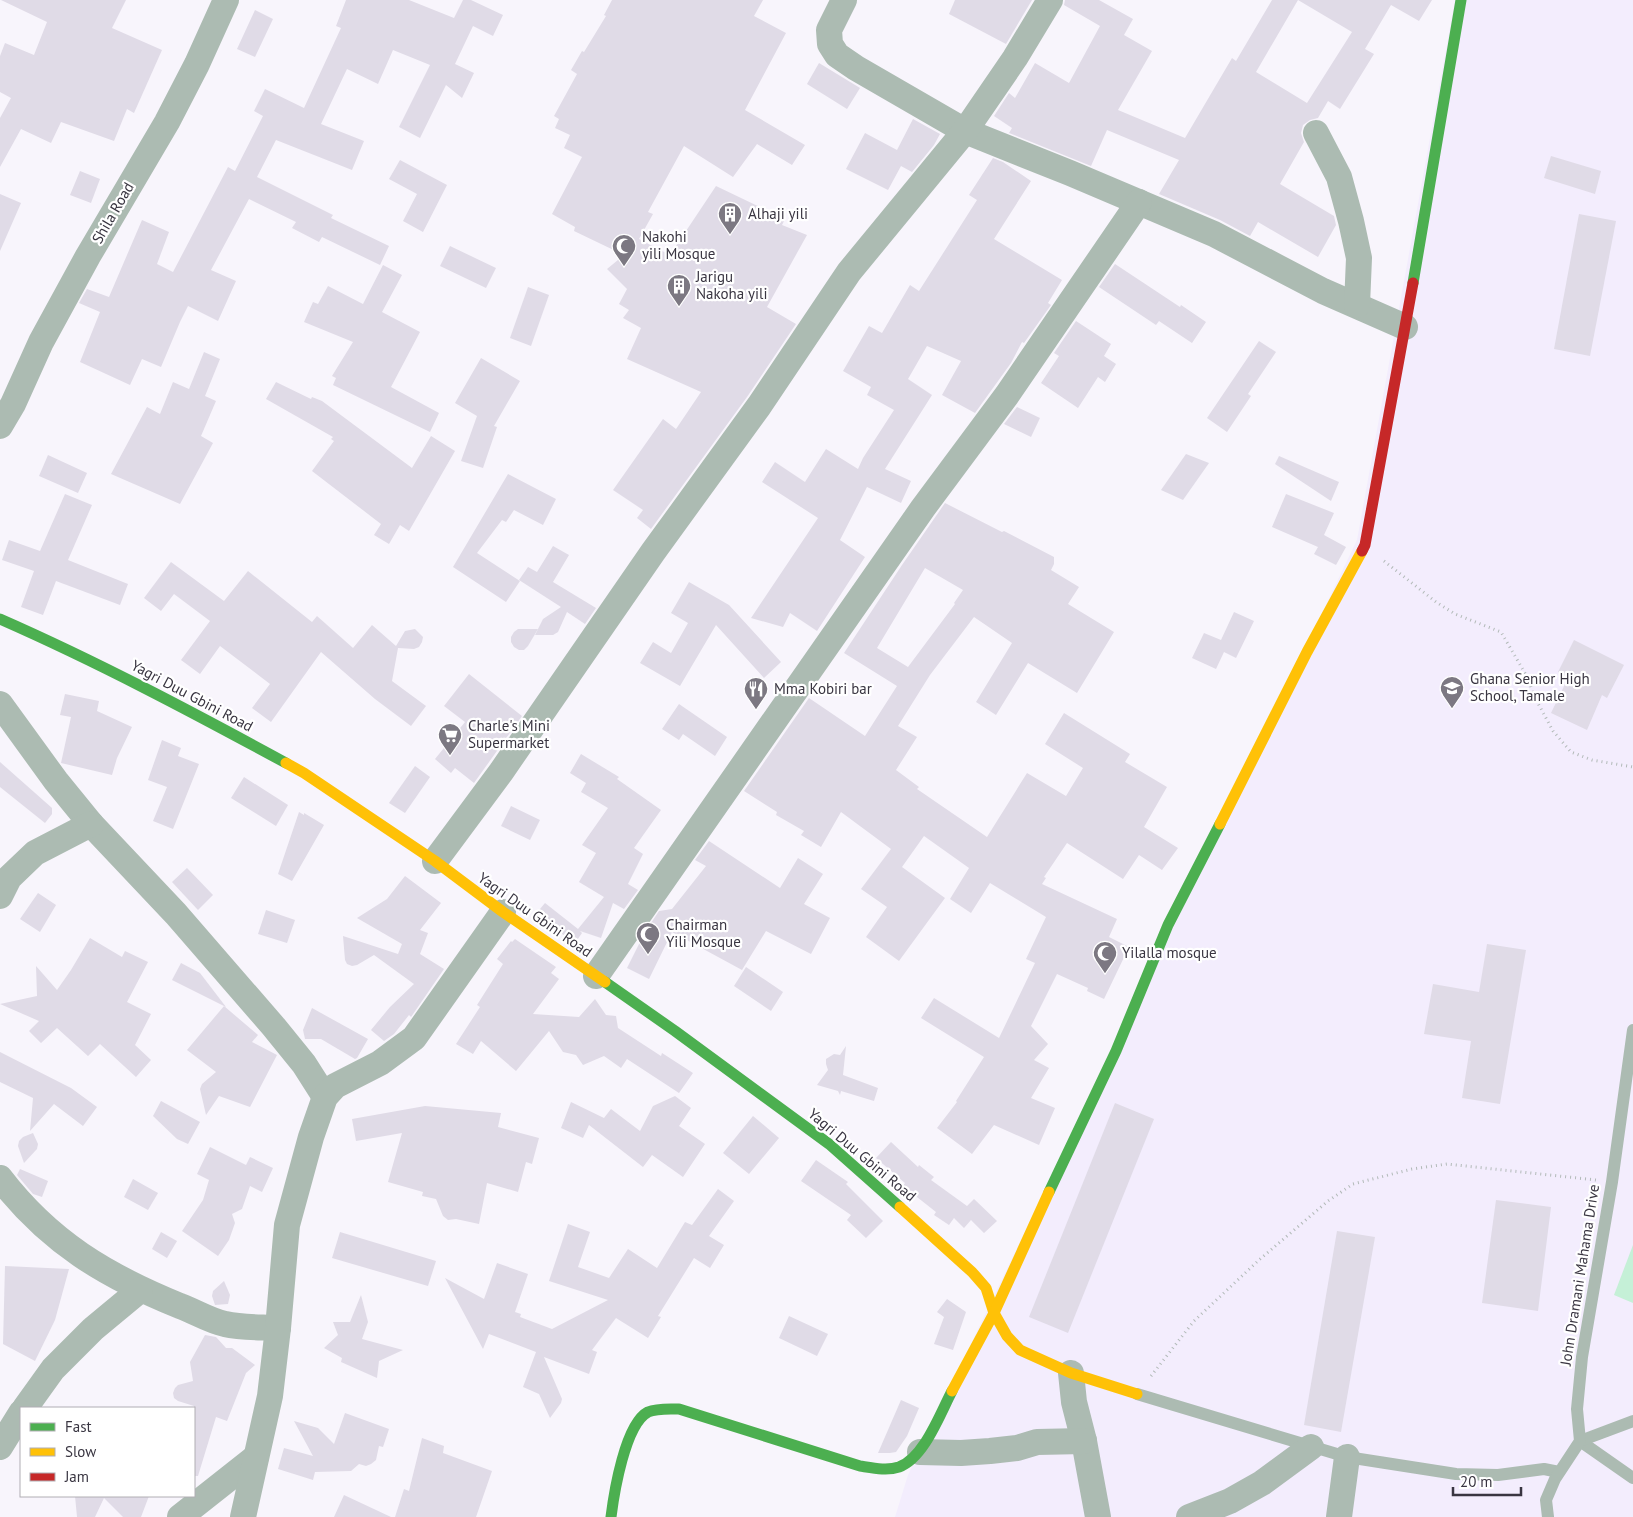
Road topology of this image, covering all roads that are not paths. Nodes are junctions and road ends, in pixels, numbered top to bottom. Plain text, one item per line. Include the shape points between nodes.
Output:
1 (226, 0) edge
2 (844, 0) edge
3 (1050, 0) edge
4 (1462, 0) edge
5 (965, 131) junction
6 (1316, 133) dead end
7 (1139, 202) junction
8 (1357, 305) junction
9 (1405, 327) junction
10 (0, 426) edge
11 (0, 618) edge
12 (0, 704) edge
13 (91, 824) junction
14 (435, 861) junction
15 (0, 896) edge
16 (504, 912) junction
17 (596, 976) junction
18 (1633, 1030) edge
19 (325, 1097) junction
20 (0, 1178) edge
21 (140, 1290) junction
22 (994, 1313) junction
23 (278, 1328) junction
24 (1071, 1373) junction
25 (1137, 1394) joint
26 (26, 1407) edge
27 (20, 1415) edge
28 (1633, 1420) edge
29 (1084, 1441) junction
30 (1580, 1441) junction
31 (1312, 1447) junction
32 (0, 1448) edge
33 (920, 1452) junction
34 (256, 1456) junction
35 (1348, 1457) junction
36 (1559, 1472) junction
37 (1633, 1478) edge
38 (180, 1517) edge
39 (243, 1517) edge
40 (611, 1517) edge
41 (1098, 1517) edge
42 (1189, 1517) edge
43 (1339, 1517) edge
44 (1548, 1517) edge

1 - 10 street, Shila Road via 167,122 93,247
2 - 5 street via 829,30 830,44 837,55
3 - 5 street
4 - 9 street
5 - 7 street
5 - 14 street via 849,272 760,406
6 - 8 street via 1339,177 1351,222 1359,258
7 - 8 street via 1214,234 1323,291
7 - 17 street via 1018,379 923,508
8 - 9 street
9 - 22 street via 1365,545 1168,925 1116,1051
11 - 14 street, Yagri Duu Gbini Road via 140,685 304,773
12 - 13 street
13 - 15 street via 35,853 9,878
13 - 19 street via 176,914 274,1027
14 - 16 street, Yagri Duu Gbini Road
16 - 17 street, Yagri Duu Gbini Road
16 - 19 street via 414,1038 380,1063 335,1086
17 - 22 street, Yagri Duu Gbini Road via 829,1144 972,1272 986,1288
18 - 30 lane, John Dramani Mahama Drive via 1612,1182 1582,1356 1578,1409
19 - 23 street via 310,1137 287,1225
20 - 21 street via 18,1202 71,1250
21 - 23 street via 225,1324
21 - 26 street via 93,1329 53,1369
22 - 24 street, Yagri Duu Gbini Road via 1007,1336 1020,1350
22 - 33 street
23 - 34 street via 270,1396
24 - 25 street, Yagri Duu Gbini Road
24 - 29 street
25 - 31 lane
27 - 32 street
28 - 30 lane
29 - 33 street via 1037,1442 1017,1448 961,1453
29 - 41 street
30 - 36 lane
30 - 37 lane
31 - 35 lane
31 - 42 street via 1262,1483 1230,1501
33 - 40 street via 902,1467 879,1470 679,1409 662,1409 646,1413 636,1425 621,1462
34 - 38 street
34 - 39 street
35 - 36 lane via 1456,1474 1498,1475 1544,1468
35 - 43 street
36 - 44 lane via 1546,1500

